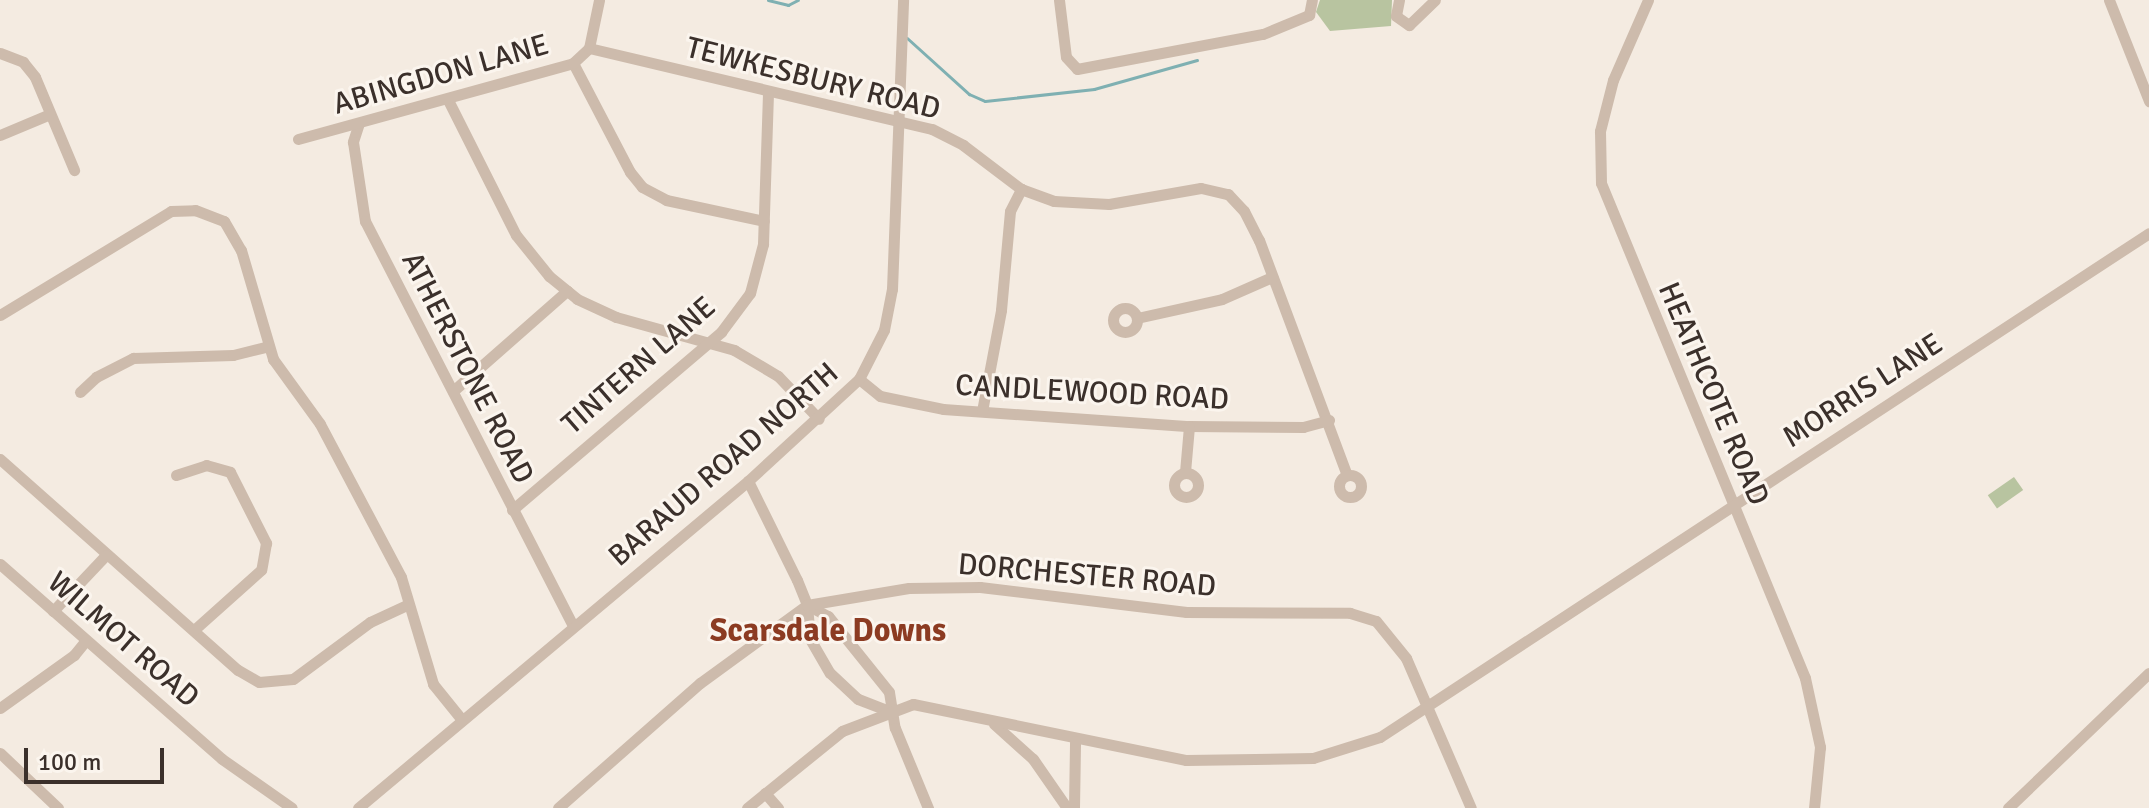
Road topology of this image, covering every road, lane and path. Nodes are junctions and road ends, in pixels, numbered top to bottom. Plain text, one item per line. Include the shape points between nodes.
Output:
1 (599, 0) edge
2 (903, 0) edge
3 (1059, 0) edge
4 (1312, 0) edge
5 (1399, 0) edge
6 (1435, 0) edge
7 (1648, 0) edge
8 (2109, 0) edge
9 (1421, 4) edge
10 (589, 48) junction
11 (0, 53) edge
12 (573, 63) junction
13 (768, 93) junction
14 (448, 100) junction
15 (2149, 101) edge
16 (50, 114) junction
17 (896, 122) junction
18 (359, 123) junction
19 (0, 135) edge
20 (298, 139) dead end
21 (74, 170) dead end
22 (1021, 189) junction
23 (764, 221) junction
24 (2149, 233) edge
25 (1272, 277) junction
26 (567, 291) junction
27 (0, 315) edge
28 (1137, 318) dead end
29 (709, 340) junction
30 (268, 346) junction
31 (859, 379) junction
32 (453, 391) junction
33 (80, 392) dead end
34 (982, 411) junction
35 (819, 419) junction
36 (1329, 420) junction
37 (1189, 426) junction
38 (0, 459) edge
39 (1185, 472) dead end
40 (176, 475) dead end
41 (1347, 475) dead end
42 (748, 481) junction
43 (1733, 506) junction
44 (512, 510) junction
45 (106, 555) junction
46 (0, 564) edge
47 (407, 605) junction
48 (807, 605) junction
49 (53, 611) junction
50 (573, 626) junction
51 (194, 630) junction
52 (86, 640) junction
53 (2149, 673) edge
54 (0, 708) edge
55 (1426, 709) junction
56 (890, 711) junction
57 (462, 720) junction
58 (990, 721) junction
59 (1075, 741) junction
60 (0, 753) edge
61 (765, 793) junction
62 (560, 807) edge
63 (58, 808) edge
64 (292, 808) edge
65 (358, 808) edge
66 (747, 808) edge
67 (778, 808) edge
68 (928, 808) edge
69 (1067, 808) edge
70 (1074, 808) edge
71 (1471, 808) edge
72 (1814, 808) edge
73 (2008, 808) edge

1 - 10 street, ABINGDON LANE
2 - 17 street, BARAUD ROAD NORTH
3 - 4 street via 1066,57 1077,69 1263,34 1309,15
5 - 9 street via 1396,16 1404,24 1416,23
6 - 9 street
7 - 43 street, HEATHCOTE ROAD via 1613,80 1600,131 1601,183
8 - 15 street
10 - 12 street, ABINGDON LANE
10 - 13 street, TEWKESBURY ROAD
11 - 16 street via 30,68
12 - 14 street, ABINGDON LANE
12 - 23 street via 642,187 666,200
13 - 17 street, TEWKESBURY ROAD
13 - 23 street, TINTERN LANE
14 - 18 street, ABINGDON LANE
14 - 26 street via 516,235
16 - 19 street
16 - 21 street
17 - 22 street, TEWKESBURY ROAD via 952,138
17 - 31 street, BARAUD ROAD NORTH via 891,298 884,330
18 - 20 street, ABINGDON LANE
18 - 32 street, ATHERSTONE ROAD via 353,142 365,221
22 - 25 street, TEWKESBURY ROAD via 1054,201 1090,205 1201,188 1220,191 1244,211
22 - 34 street via 1010,211 1001,310
23 - 29 street, TINTERN LANE via 750,293 730,323
24 - 43 street, MORRIS LANE
25 - 28 street via 1222,299
25 - 36 street, TEWKESBURY ROAD
26 - 29 street via 638,325
26 - 32 street
27 - 30 street via 161,216 195,210 217,216 236,238
29 - 35 street via 778,376
29 - 44 street, TINTERN LANE
30 - 33 street via 233,355 133,358
30 - 47 street via 320,424 401,577
31 - 34 street, CANDLEWOOD ROAD via 880,396 907,406
31 - 35 street, BARAUD ROAD NORTH
32 - 44 street, ATHERSTONE ROAD
34 - 37 street, CANDLEWOOD ROAD
35 - 42 street, BARAUD ROAD NORTH
36 - 37 street, CANDLEWOOD ROAD via 1303,427
36 - 41 street, TEWKESBURY ROAD
37 - 39 street
38 - 45 street
40 - 51 street via 206,465 230,472 266,543 261,570
42 - 48 street
42 - 50 street, BARAUD ROAD NORTH
43 - 55 street, MORRIS LANE
43 - 72 street, HEATHCOTE ROAD via 1815,709 1821,765
44 - 50 street, ATHERSTONE ROAD
45 - 49 street
45 - 51 street
46 - 49 street, WILMOT ROAD
47 - 51 street via 370,622 312,668 283,682 249,677
47 - 57 street via 433,684
48 - 55 street, DORCHESTER ROAD via 909,588 980,587 1186,612 1350,613 1376,621 1391,634
48 - 56 street via 828,616 889,692
48 - 56 street via 810,639 830,673 858,699
48 - 62 street, DORCHESTER ROAD via 700,683
49 - 52 street, WILMOT ROAD
50 - 57 street, BARAUD ROAD NORTH
52 - 54 street via 74,655
52 - 64 street, WILMOT ROAD via 222,759
53 - 73 street
55 - 59 street, MORRIS LANE via 1352,749 1294,760 1186,760
55 - 71 street, DORCHESTER ROAD
56 - 58 street, MORRIS LANE via 913,704
56 - 61 street via 842,731
56 - 68 street
57 - 65 street, BARAUD ROAD NORTH
58 - 59 street, MORRIS LANE
58 - 69 street via 1033,759
59 - 70 street
60 - 63 street
61 - 66 street
61 - 67 street

